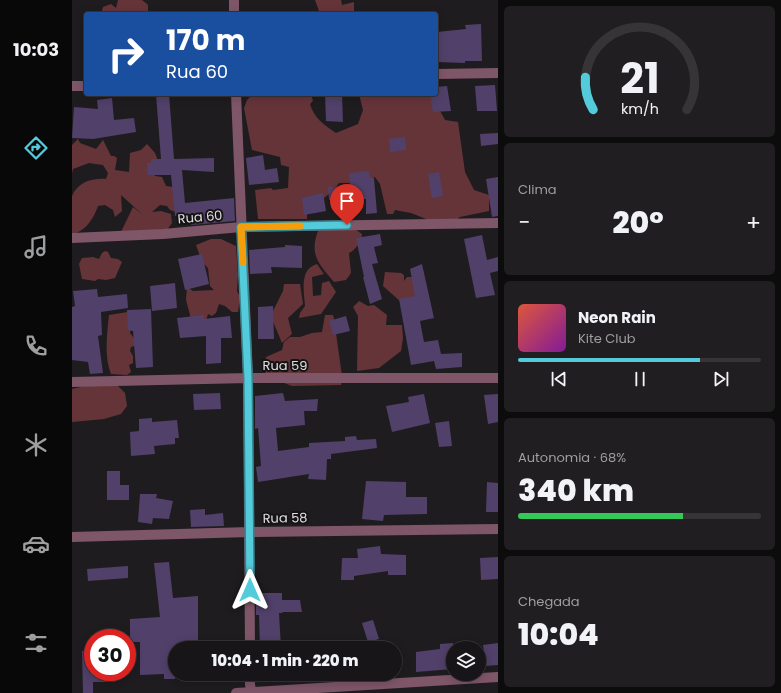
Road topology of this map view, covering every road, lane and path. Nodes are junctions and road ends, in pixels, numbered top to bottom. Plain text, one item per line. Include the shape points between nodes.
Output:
1 (234, 0) edge
2 (234, 12) edge
3 (498, 73) edge
4 (438, 74) edge
5 (72, 86) edge
6 (84, 86) edge
7 (236, 96) edge
8 (498, 223) edge
9 (241, 227) junction
10 (72, 238) edge
11 (248, 378) junction
12 (498, 378) edge
13 (72, 382) edge
14 (498, 529) edge
15 (250, 532) junction
16 (72, 537) edge
17 (250, 641) edge
18 (498, 677) edge
19 (250, 681) edge
20 (250, 692) edge
21 (236, 693) edge

1 - 2 street
3 - 4 street
5 - 6 street
7 - 9 street
8 - 9 street, Rua 60
9 - 10 street, Rua 60
9 - 11 street
11 - 12 street, Rua 59
11 - 13 street, Rua 59
11 - 15 street
14 - 15 street, Rua 58
15 - 16 street, Rua 58
15 - 17 street
18 - 20 street
19 - 20 street
20 - 21 street

